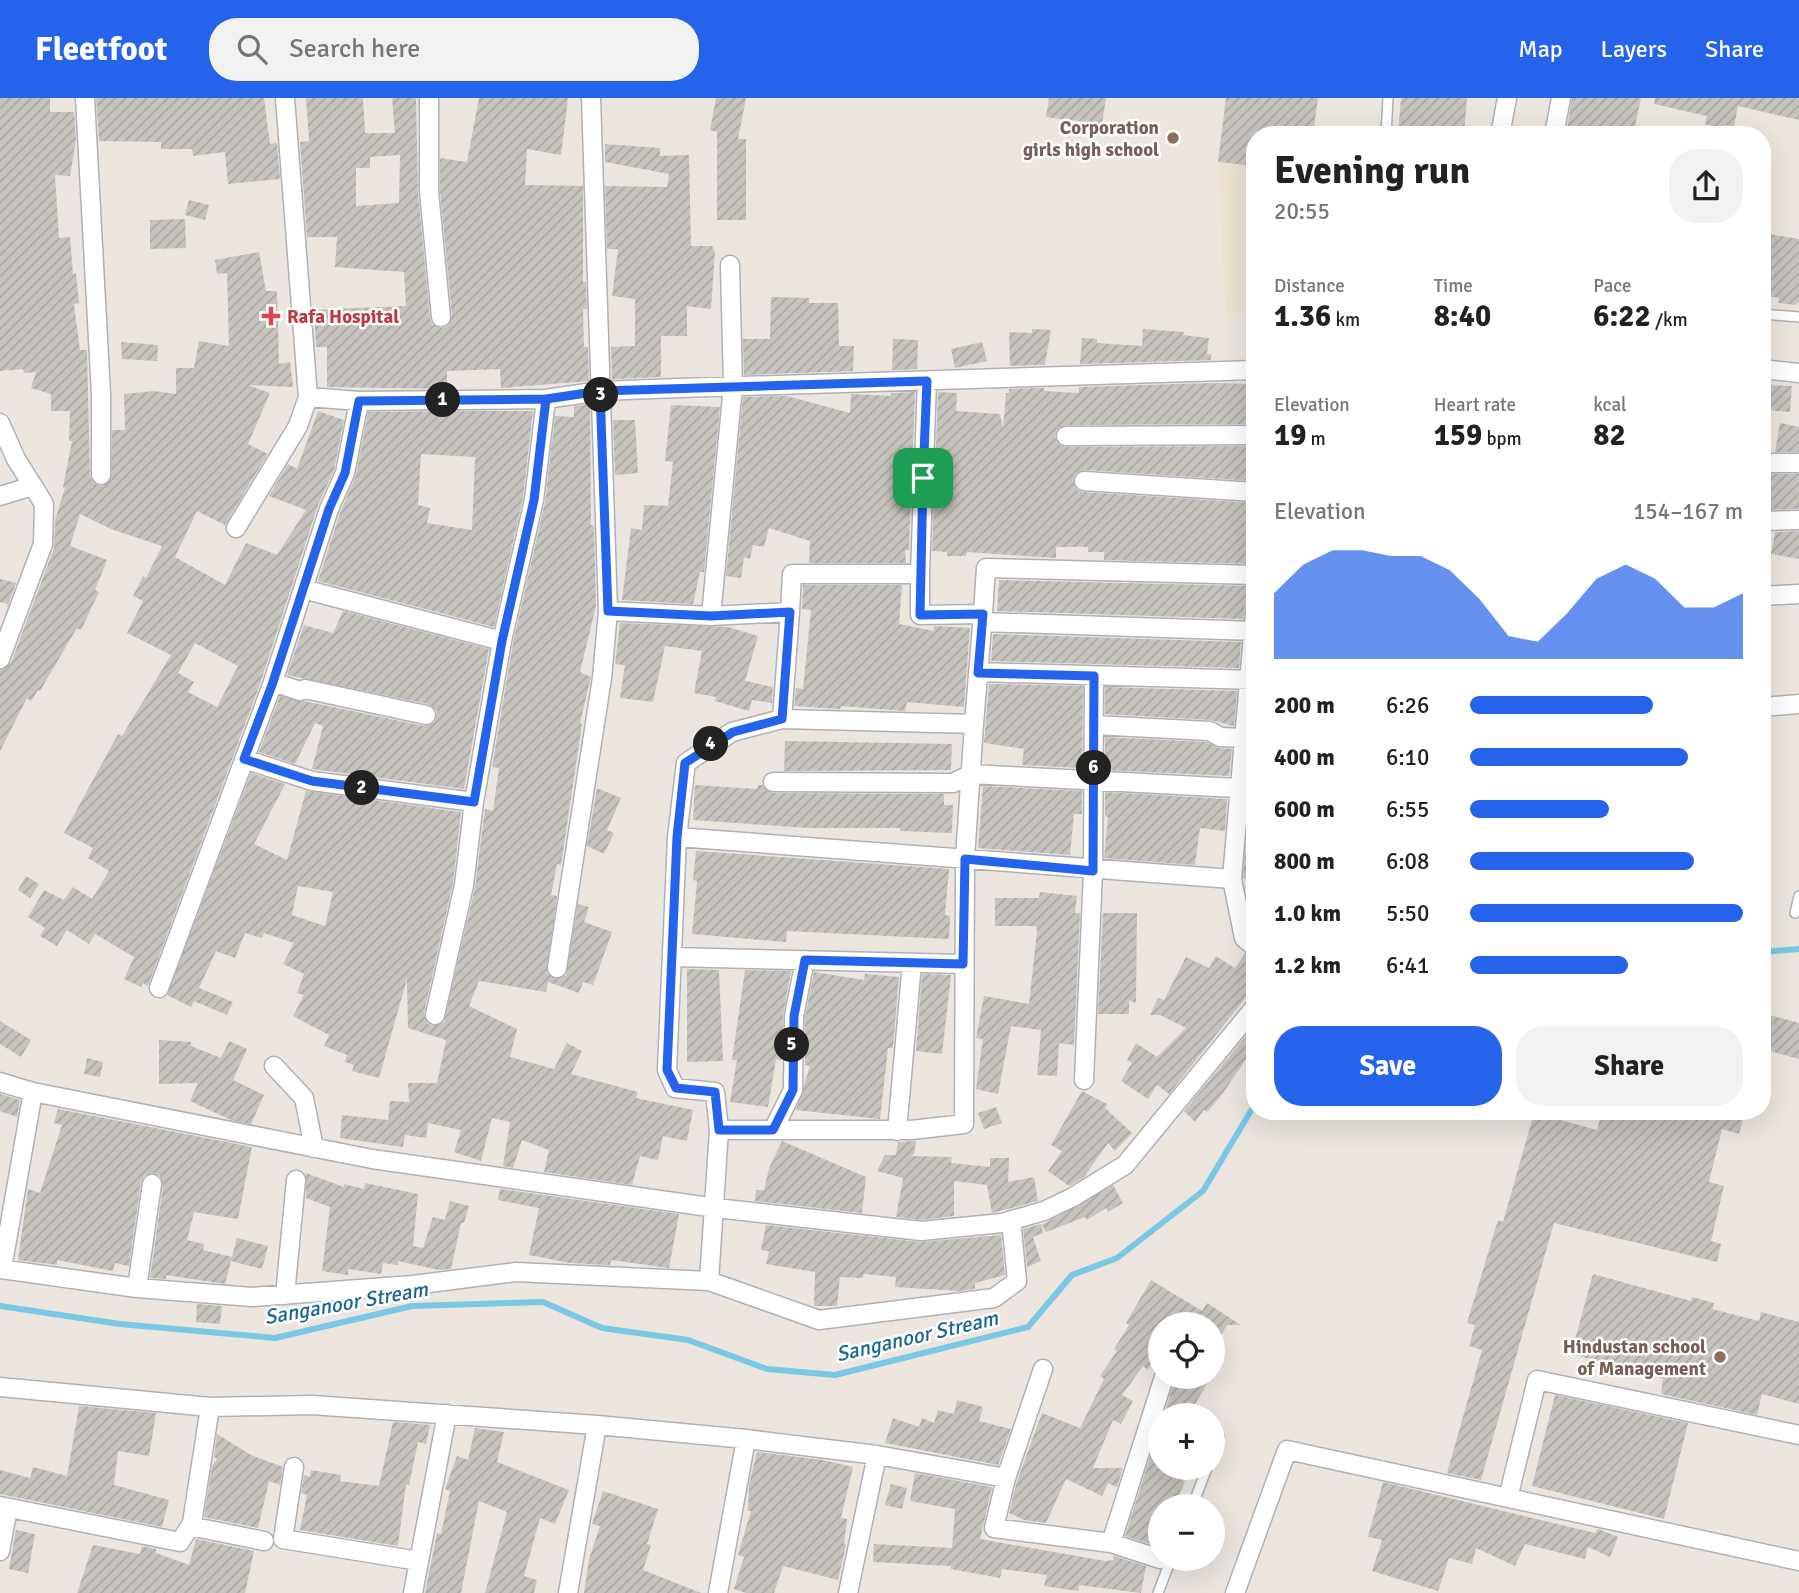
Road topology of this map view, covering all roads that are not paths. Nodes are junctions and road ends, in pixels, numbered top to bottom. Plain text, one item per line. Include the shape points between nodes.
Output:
1 (85, 98) edge
2 (285, 98) edge
3 (429, 98) edge
4 (591, 98) edge
5 (1388, 98) edge
6 (1507, 98) edge
7 (1561, 98) edge
8 (1386, 126) edge
9 (1502, 126) edge
10 (1556, 126) edge
11 (730, 265) dead end
12 (1771, 314) edge
13 (441, 317) dead end
14 (1799, 317) edge
15 (1246, 370) edge
16 (1771, 370) edge
17 (1799, 373) edge
18 (927, 381) junction
19 (733, 386) junction
20 (600, 391) junction
21 (308, 397) junction
22 (546, 399) junction
23 (359, 401) junction
24 (0, 423) edge
25 (1246, 435) edge
26 (1066, 436) dead end
27 (1771, 463) edge
28 (1799, 463) edge
29 (102, 475) dead end
30 (1084, 481) dead end
31 (33, 486) junction
32 (1246, 491) edge
33 (0, 496) edge
34 (1799, 520) edge
35 (1771, 521) edge
36 (236, 528) dead end
37 (920, 574) junction
38 (1246, 575) edge
39 (303, 589) junction
40 (1799, 594) edge
41 (1771, 596) edge
42 (608, 611) junction
43 (790, 612) junction
44 (711, 616) junction
45 (983, 618) junction
46 (1246, 631) edge
47 (502, 641) junction
48 (0, 659) edge
49 (978, 673) junction
50 (1094, 676) junction
51 (1246, 680) edge
52 (273, 682) junction
53 (1799, 704) edge
54 (1771, 706) edge
55 (426, 715) dead end
56 (782, 719) junction
57 (974, 724) junction
58 (1094, 725) junction
59 (1246, 735) edge
60 (244, 759) junction
61 (971, 774) junction
62 (1095, 781) junction
63 (773, 782) dead end
64 (1246, 789) edge
65 (1246, 800) edge
66 (474, 802) junction
67 (677, 837) junction
68 (965, 859) junction
69 (1093, 871) junction
70 (1232, 879) junction
71 (1799, 896) edge
72 (1795, 913) dead end
73 (1246, 940) edge
74 (673, 957) junction
75 (805, 960) junction
76 (912, 963) junction
77 (963, 964) junction
78 (558, 968) dead end
79 (159, 988) dead end
80 (435, 1015) dead end
81 (1246, 1018) edge
82 (274, 1066) dead end
83 (1084, 1080) dead end
84 (0, 1082) edge
85 (33, 1092) junction
86 (719, 1130) junction
87 (773, 1130) junction
88 (897, 1131) junction
89 (314, 1147) junction
90 (296, 1180) dead end
91 (152, 1184) dead end
92 (716, 1208) junction
93 (1011, 1220) junction
94 (1, 1269) edge
95 (709, 1281) junction
96 (137, 1288) junction
97 (285, 1295) junction
98 (1042, 1370) dead end
99 (0, 1387) edge
100 (1160, 1389) edge
101 (210, 1407) junction
102 (447, 1414) junction
103 (597, 1425) junction
104 (1799, 1435) edge
105 (746, 1439) junction
106 (877, 1455) junction
107 (294, 1467) dead end
108 (1006, 1478) junction
109 (1508, 1498) junction
110 (4, 1507) edge
111 (190, 1526) junction
112 (264, 1541) dead end
113 (1111, 1544) junction
114 (0, 1551) edge
115 (1148, 1555) edge
116 (419, 1561) junction
117 (1799, 1561) edge
118 (1163, 1571) edge
119 (412, 1593) edge
120 (568, 1593) edge
121 (718, 1593) edge
122 (848, 1593) edge
123 (1158, 1593) edge
124 (1235, 1593) edge

1 - 29 street
2 - 21 street
3 - 13 street via 429,191
4 - 20 street
5 - 8 lane
6 - 9 street
7 - 10 street
11 - 19 street
12 - 14 lane
15 - 18 street
16 - 17 street
18 - 19 street
18 - 37 street
19 - 20 street
19 - 44 street
20 - 22 street
20 - 42 street
21 - 23 street
21 - 36 street via 298,426
22 - 23 street
22 - 47 street via 534,500
23 - 39 street via 345,473
24 - 31 street
25 - 26 street
27 - 28 street
30 - 32 street
31 - 33 street
31 - 48 street via 44,504 43,544
34 - 35 street
37 - 43 street via 792,574
37 - 45 street via 920,615
38 - 45 street via 986,568
39 - 47 street
39 - 52 street
40 - 41 street
42 - 44 street
42 - 78 street
43 - 44 street
43 - 56 street
45 - 46 street
45 - 49 street
47 - 66 street
49 - 50 street
49 - 57 street
50 - 51 street
50 - 58 street
52 - 55 street
52 - 60 street
53 - 54 street
56 - 57 street
56 - 67 street via 733,732 685,763
57 - 61 street
58 - 59 street via 1210,731 1220,737
58 - 62 street
60 - 66 street via 312,781
60 - 79 street
61 - 62 street
61 - 63 street via 953,783
61 - 68 street
62 - 64 street
62 - 69 street
65 - 70 street
66 - 80 street via 464,885
67 - 68 street
67 - 74 street
68 - 69 street
68 - 77 street
69 - 70 street
69 - 83 street
70 - 73 street
71 - 72 lane
74 - 75 street
74 - 86 street via 667,1070 676,1088 715,1092
75 - 76 street
75 - 87 street via 794,1016 793,1090
76 - 77 street
76 - 88 street
77 - 88 street via 964,1124
81 - 93 street via 1125,1164 1073,1197
82 - 89 street via 304,1098
84 - 85 street
85 - 89 street
85 - 94 street
86 - 87 street
86 - 92 street
87 - 88 street
89 - 92 street
90 - 97 street
91 - 96 street
92 - 93 street via 921,1231
92 - 95 street
93 - 95 street via 1017,1281 994,1298 819,1320
94 - 96 street
95 - 97 street via 516,1272
96 - 97 street
98 - 108 street
99 - 101 street
100 - 113 street
101 - 102 street via 312,1405
101 - 111 street
102 - 103 street
102 - 116 street
103 - 105 street
103 - 120 street
104 - 109 street via 1537,1380
105 - 106 street
105 - 121 street
106 - 108 street
106 - 122 street
107 - 116 street via 283,1539
108 - 113 street via 993,1528
109 - 117 street
109 - 124 street via 1287,1450
110 - 111 street via 180,1542
110 - 114 street
111 - 112 street
113 - 115 street
116 - 119 street
118 - 123 lane

